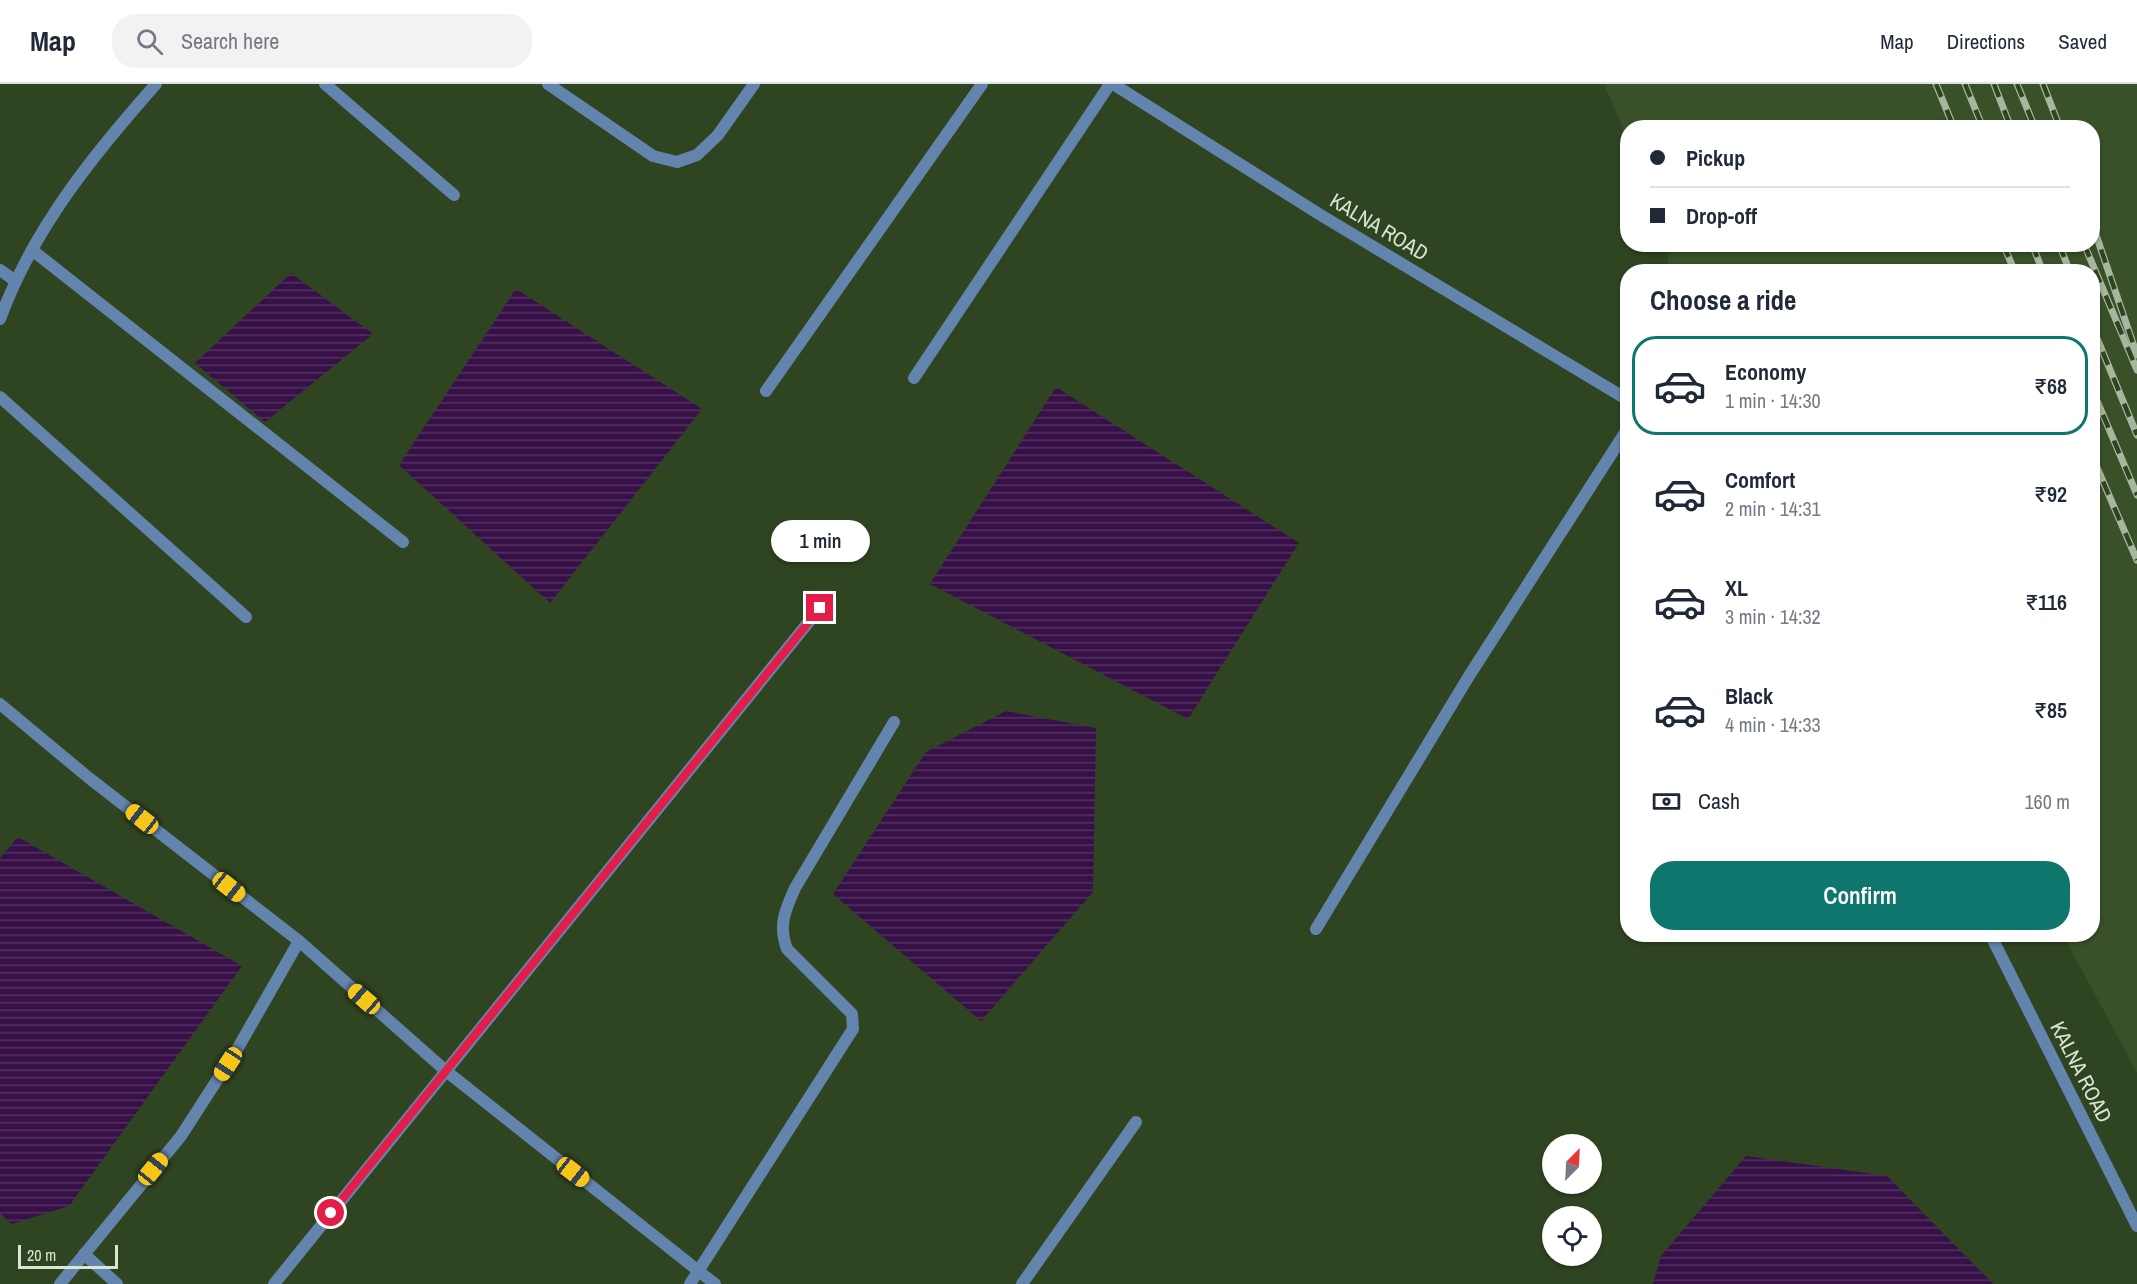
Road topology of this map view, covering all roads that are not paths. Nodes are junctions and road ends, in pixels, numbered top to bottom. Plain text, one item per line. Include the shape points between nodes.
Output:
1 (156, 84) edge
2 (325, 84) edge
3 (548, 84) edge
4 (754, 84) edge
5 (982, 84) edge
6 (1111, 84) edge
7 (454, 195) dead end
8 (32, 250) junction
9 (0, 270) edge
10 (14, 280) junction
11 (0, 319) edge
12 (914, 378) dead end
13 (766, 391) dead end
14 (1620, 395) edge
15 (0, 397) edge
16 (1620, 440) edge
17 (403, 542) dead end
18 (820, 608) dead end
19 (246, 618) dead end
20 (0, 704) edge
21 (894, 722) dead end
22 (1316, 929) dead end
23 (299, 941) junction
24 (1994, 942) edge
25 (446, 1071) junction
26 (1136, 1122) dead end
27 (2137, 1226) edge
28 (84, 1254) junction
29 (700, 1272) junction
30 (60, 1284) edge
31 (117, 1284) edge
32 (274, 1284) edge
33 (690, 1284) edge
34 (714, 1284) edge
35 (1022, 1284) edge

1 - 8 street via 58,205
2 - 7 street
3 - 4 street via 653,156 677,162 696,155 718,135
5 - 13 street
6 - 12 street
6 - 14 street, KALNA ROAD
8 - 10 street
8 - 17 street
9 - 10 street
10 - 11 street
15 - 19 street
16 - 22 street via 1469,676
18 - 25 street
20 - 23 street
21 - 29 street via 795,888 782,917 787,950 852,1014 853,1029
23 - 25 street
23 - 28 street via 239,1046 181,1136
24 - 27 street, KALNA ROAD
25 - 29 street
25 - 32 street
26 - 35 street
28 - 30 street
28 - 31 street
29 - 33 street
29 - 34 street

